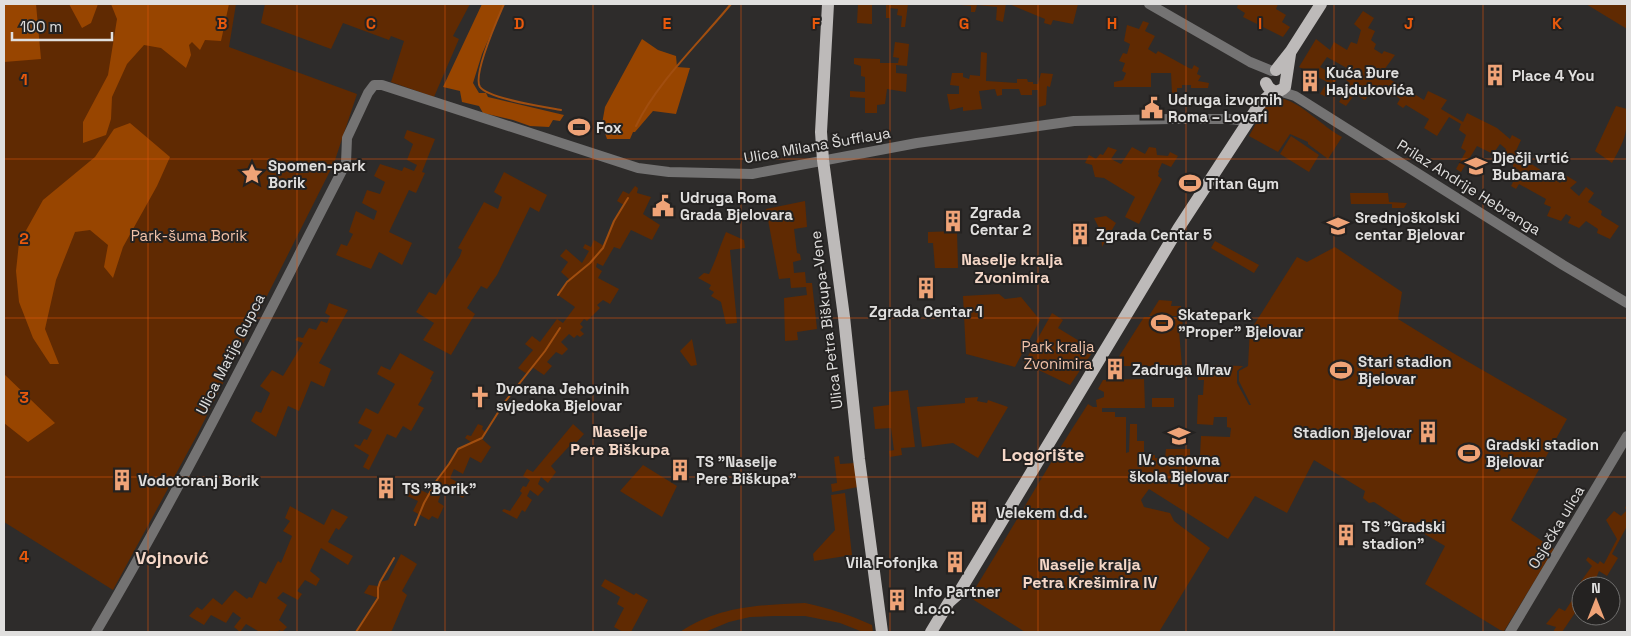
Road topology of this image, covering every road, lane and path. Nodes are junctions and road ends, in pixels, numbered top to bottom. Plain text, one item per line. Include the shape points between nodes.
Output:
1 (828, 4) edge
2 (1149, 4) edge
3 (1321, 4) edge
4 (1276, 80) junction
5 (374, 85) joint
6 (1248, 121) junction
7 (823, 160) junction
8 (1627, 302) edge
9 (1627, 436) edge
10 (958, 594) junction
11 (96, 632) edge
12 (882, 632) edge
13 (930, 632) edge
14 (938, 632) edge
15 (1510, 632) edge

1 - 7 main road, Ulica Petra Biškupa-Vene via 821,132
2 - 4 street, Prilaz Andrije Hebranga
3 - 4 main road
4 - 6 main road
4 - 8 street, Prilaz Andrije Hebranga via 1295,96
5 - 7 street, Ulica Milana Šufflaya via 432,100 638,168 752,174
5 - 11 street, Ulica Matije Gupca via 347,138 346,163 205,435
6 - 7 street, Ulica Milana Šufflaya via 1171,118 1074,121
6 - 10 main road via 1180,226
7 - 12 main road, Ulica Petra Biškupa-Vene
9 - 15 street, Osječka ulica
10 - 13 main road
10 - 14 main road

